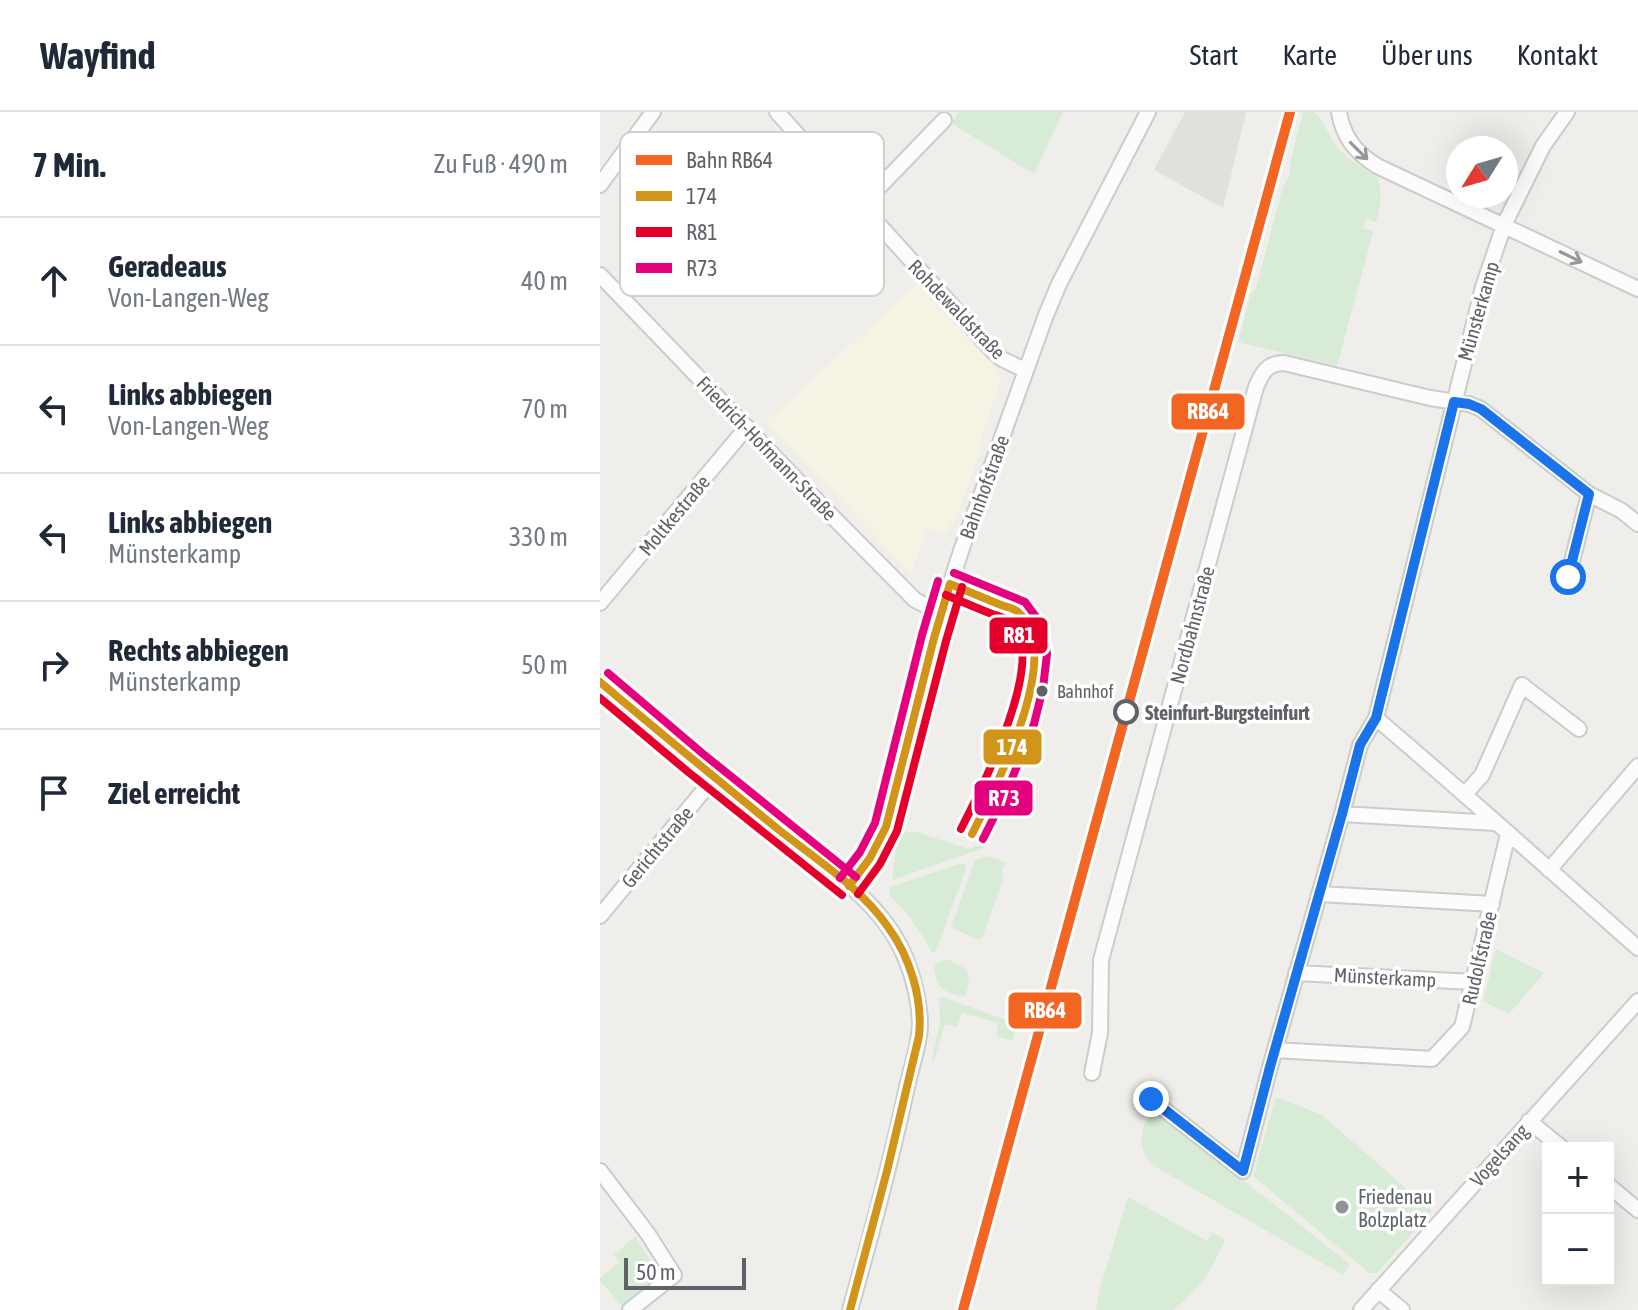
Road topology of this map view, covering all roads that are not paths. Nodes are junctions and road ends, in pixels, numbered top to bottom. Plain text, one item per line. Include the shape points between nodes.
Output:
1 (653, 112) edge
2 (777, 112) edge
3 (1148, 112) edge
4 (1339, 112) edge
5 (1567, 112) edge
6 (944, 120) dead end
7 (638, 132) edge
8 (795, 132) edge
9 (620, 157) edge
10 (884, 182) edge
11 (600, 185) edge
12 (1504, 225) junction
13 (884, 231) edge
14 (600, 275) edge
15 (1638, 289) edge
16 (620, 296) edge
17 (620, 296) edge
18 (1025, 370) junction
19 (1454, 402) junction
20 (747, 427) junction
21 (1589, 494) junction
22 (1638, 524) edge
23 (1568, 577) dead end
24 (600, 603) edge
25 (941, 613) junction
26 (600, 682) edge
27 (1376, 718) junction
28 (1579, 729) dead end
29 (1638, 766) edge
30 (714, 778) junction
31 (1465, 794) junction
32 (1342, 814) junction
33 (1495, 823) junction
34 (1508, 834) junction
35 (1549, 870) junction
36 (849, 886) junction
37 (1320, 894) junction
38 (1492, 904) junction
39 (600, 916) edge
40 (1638, 948) edge
41 (1296, 973) junction
42 (1474, 982) junction
43 (1638, 1001) edge
44 (1275, 1050) junction
45 (1092, 1073) dead end
46 (1147, 1096) dead end
47 (1529, 1121) junction
48 (1555, 1142) edge
49 (600, 1171) edge
50 (1614, 1190) edge
51 (1638, 1210) edge
52 (1378, 1290) junction
53 (630, 1310) edge
54 (850, 1310) edge
55 (1361, 1310) edge
56 (1402, 1310) edge

1 - 7 street
2 - 8 street, Rohdewaldstraße
3 - 18 street, Bahnhofstraße via 1059,284
4 -> 12 street via 1345,134 1368,160
5 - 12 street, Münsterkamp via 1543,146
6 - 10 street
9 - 11 street
12 -> 15 street
12 - 19 street, Münsterkamp
13 - 18 street, Rohdewaldstraße via 993,351
14 - 17 street, Friedrich-Hofmann-Straße
16 - 20 street, Friedrich-Hofmann-Straße
18 - 25 street, Bahnhofstraße
19 - 21 street, Nordbahnstraße via 1481,409
19 - 27 street, Münsterkamp
19 - 45 street, Nordbahnstraße via 1284,363 1269,366 1262,375 1101,960 1100,1033
20 - 24 street, Moltkestraße
20 - 25 street, Friedrich-Hofmann-Straße via 915,600
21 - 22 street, Nordbahnstraße
21 - 23 street
25 - 36 street, Bahnhofstraße via 886,827 879,846
26 - 30 street
27 - 31 street
27 - 32 street, Münsterkamp via 1360,745
28 - 31 street via 1522,685 1482,775
29 - 35 street
30 - 36 street
30 - 39 street, Gerichtstraße
31 - 33 street
32 - 33 street
32 - 37 street, Münsterkamp
33 - 34 street
34 - 35 street
34 - 38 street, Rudolfstraße
35 - 40 street
36 - 54 street via 897,940 910,968 921,1025
37 - 38 street
37 - 41 street, Münsterkamp
38 - 42 street, Rudolfstraße
41 - 42 street, Münsterkamp
41 - 44 street, Münsterkamp
42 - 44 street, Rudolfstraße via 1462,1027 1432,1059
43 - 47 street, Vogelsang
44 - 46 street, Münsterkamp via 1243,1171
47 - 48 street
47 - 52 street, Vogelsang
49 - 53 street via 674,1275
50 - 51 street
52 - 55 street, Vogelsang
52 - 56 street

